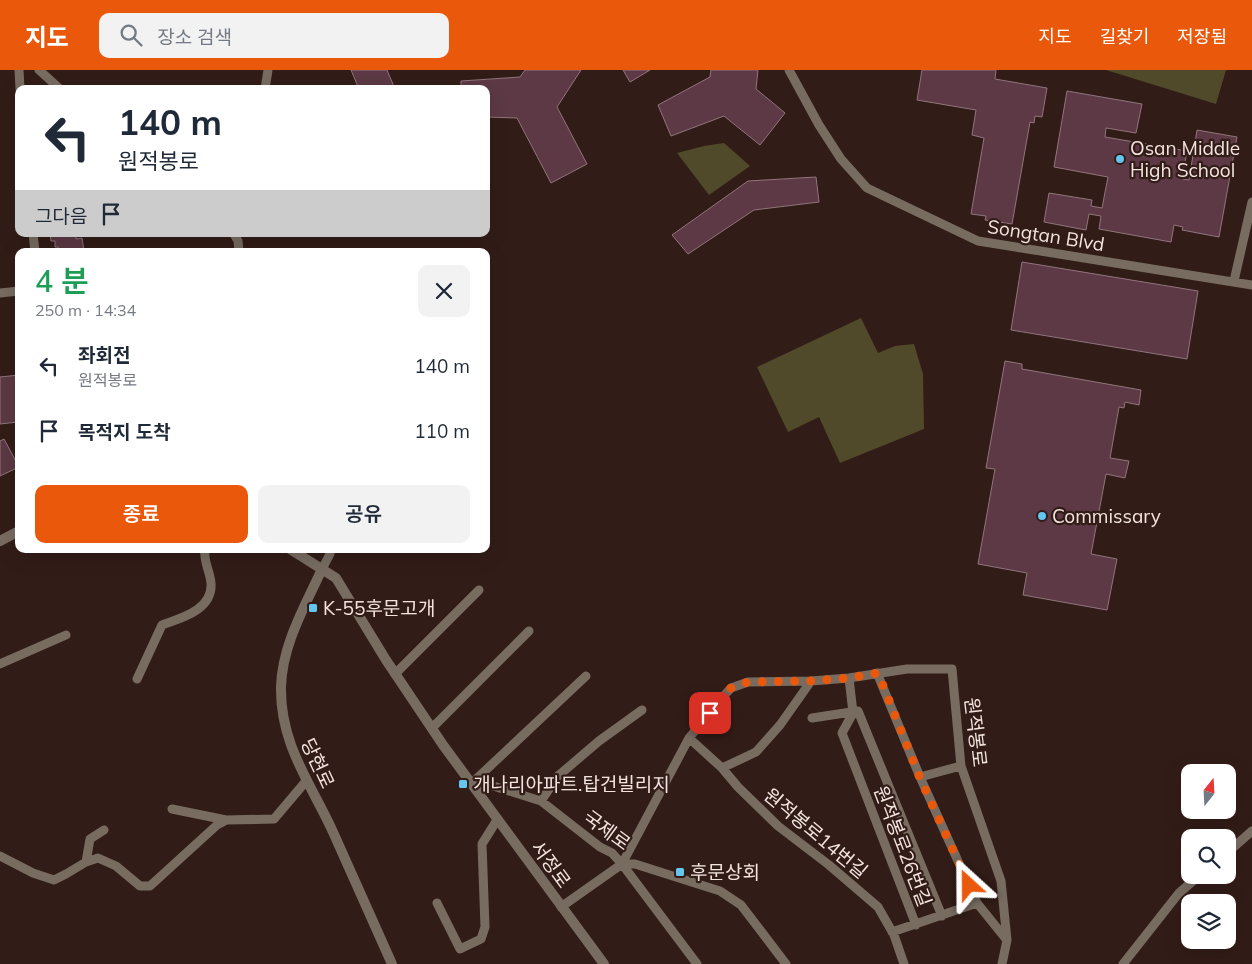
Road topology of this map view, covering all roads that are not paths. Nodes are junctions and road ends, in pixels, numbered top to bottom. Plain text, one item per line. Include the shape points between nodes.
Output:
1 (19, 70) edge
2 (39, 70) edge
3 (268, 70) edge
4 (789, 70) edge
5 (20, 85) edge
6 (56, 85) edge
7 (266, 85) edge
8 (1252, 202) edge
9 (1234, 281) junction
10 (1252, 285) edge
11 (15, 291) edge
12 (0, 293) edge
13 (15, 534) edge
14 (0, 541) edge
15 (204, 553) edge
16 (296, 553) edge
17 (330, 553) edge
18 (322, 569) junction
19 (479, 590) dead end
20 (529, 631) dead end
21 (66, 635) dead end
22 (0, 664) edge
23 (878, 673) junction
24 (395, 674) junction
25 (586, 676) dead end
26 (849, 678) junction
27 (137, 679) dead end
28 (811, 681) junction
29 (642, 710) dead end
30 (853, 713) junction
31 (812, 718) dead end
32 (432, 728) junction
33 (689, 738) junction
34 (961, 766) junction
35 (722, 768) junction
36 (920, 778) junction
37 (307, 780) junction
38 (472, 783) junction
39 (541, 800) junction
40 (172, 809) dead end
41 (226, 820) junction
42 (497, 820) junction
43 (104, 830) dead end
44 (1252, 831) edge
45 (1236, 845) edge
46 (0, 856) edge
47 (86, 862) junction
48 (622, 864) junction
49 (1190, 884) edge
50 (437, 903) dead end
51 (977, 903) junction
52 (561, 908) junction
53 (942, 916) junction
54 (916, 925) junction
55 (892, 932) junction
56 (1007, 940) junction
57 (392, 964) edge
58 (604, 964) edge
59 (697, 964) edge
60 (786, 964) edge
61 (904, 964) edge
62 (1002, 964) edge
63 (1122, 964) edge

1 - 5 street
2 - 6 street
3 - 7 street
4 - 9 street, Songtan Blvd via 840,159 867,188 978,241
8 - 9 street
9 - 10 street, Songtan Blvd
11 - 12 street
13 - 14 street
15 - 27 street via 211,584 209,597 188,616 162,625
16 - 18 street, 서정로
17 - 18 street
18 - 24 street, 서정로 via 336,578
18 - 37 street, 당현로 via 296,623 281,685 287,738
19 - 24 street
20 - 32 street
21 - 22 street
23 - 26 street, 원적봉로
23 - 34 street, 원적봉로 via 952,669
23 - 36 street
24 - 32 street, 서정로
25 - 38 street
26 - 28 street, 원적봉로
26 - 30 street
28 - 33 street, 원적봉로 via 748,682 731,688
28 - 35 street via 756,752
29 - 39 street via 558,776
30 - 31 street
30 - 53 street, 원적봉로26번길 via 858,711
30 - 54 street, 원적봉로26번길 via 842,733
32 - 38 street, 서정로
33 - 35 street, 원적봉로14번길
33 - 48 street, 원적봉로
34 - 36 street
34 - 56 street, 원적봉로 via 1001,880
35 - 55 street, 원적봉로14번길 via 778,826 878,907
36 - 51 street
37 - 41 street via 274,819
37 - 57 street, 당현로
38 - 39 street, 국제로
38 - 42 street, 서정로
39 - 48 street, 국제로
40 - 41 street
41 - 47 street via 150,886 140,886 116,866 98,858
42 - 50 street via 482,844 485,927 481,939 460,949
42 - 52 street, 서정로
43 - 47 street via 90,839
44 - 45 street
46 - 47 street via 33,874 54,880
48 - 52 street, 원적봉로
48 - 59 street
48 - 60 street, 국제로 via 635,864 720,891 741,906
49 - 63 street
51 - 53 street
51 - 56 street
52 - 58 street, 서정로
53 - 54 street, 원적봉로26번길
54 - 55 street
55 - 61 street, 원적봉로14번길
56 - 62 street, 원적봉로

